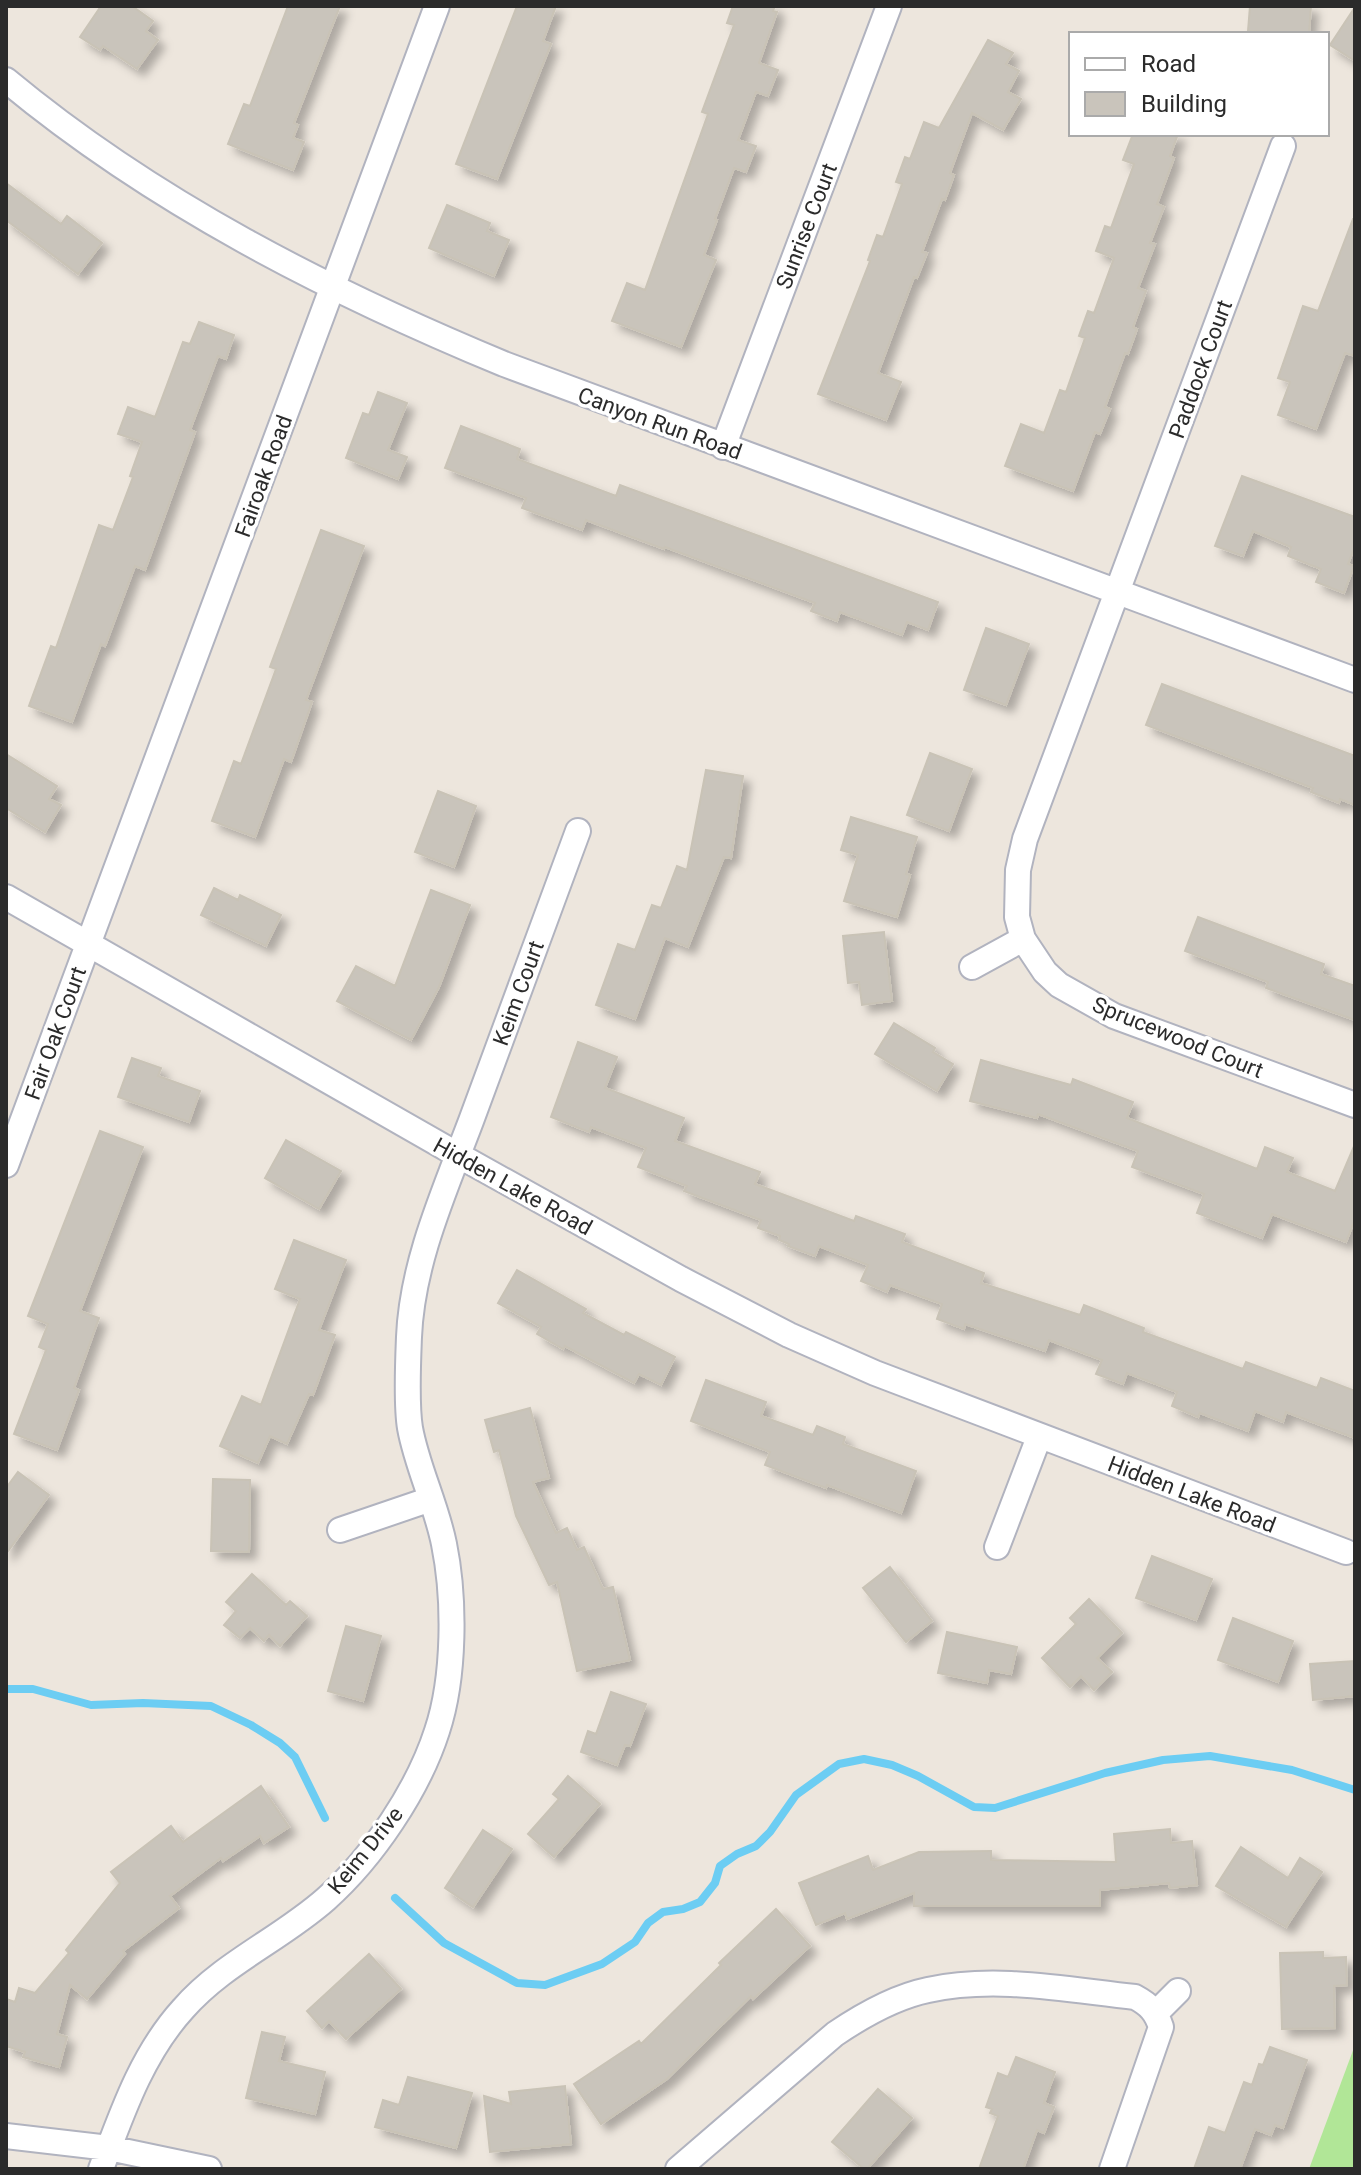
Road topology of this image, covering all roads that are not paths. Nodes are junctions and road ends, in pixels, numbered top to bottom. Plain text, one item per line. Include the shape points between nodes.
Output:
1 (437, 6) edge
2 (889, 6) edge
3 (6, 80) edge
4 (1283, 146) dead end
5 (333, 289) junction
6 (723, 447) junction
7 (1118, 592) junction
8 (1355, 680) edge
9 (578, 831) dead end
10 (6, 897) edge
11 (1023, 939) junction
12 (88, 945) junction
13 (972, 967) dead end
14 (1355, 1105) edge
15 (458, 1155) junction
16 (6, 1165) edge
17 (1039, 1437) junction
18 (431, 1499) junction
19 (340, 1530) dead end
20 (997, 1547) dead end
21 (1346, 1552) dead end
22 (1178, 1991) dead end
23 (1156, 2013) junction
24 (6, 2136) edge
25 (105, 2158) edge
26 (209, 2169) edge
27 (678, 2169) edge
28 (1112, 2169) edge

1 - 5 street, Fairoak Road
2 - 6 street, Sunrise Court
3 - 5 street, Canyon Run Road via 188,208
4 - 7 street, Paddock Court
5 - 6 street, Canyon Run Road via 490,359
5 - 12 street, Fairoak Road
6 - 7 street, Canyon Run Road
7 - 8 street, Canyon Run Road
7 - 11 street, Sprucewood Court via 1025,839 1017,888
9 - 15 street, Keim Court
10 - 12 street, Hidden Lake Road
11 - 13 street
11 - 14 street, Sprucewood Court via 1059,985 1114,1016
12 - 15 street, Hidden Lake Road
12 - 16 street, Fair Oak Court
15 - 17 street, Hidden Lake Road via 789,1335
15 - 18 street, Keim Drive via 412,1298 410,1427
17 - 20 street
17 - 21 street, Hidden Lake Road
18 - 19 street
18 - 25 street, Keim Drive via 444,1543 452,1654 440,1721 426,1761 403,1805 326,1899 207,1985 164,2031 134,2082
22 - 23 street
23 - 27 street via 1135,1997 1004,1984 927,1990 892,2001 835,2034
23 - 28 street via 1161,2027
24 - 25 street
25 - 26 street

